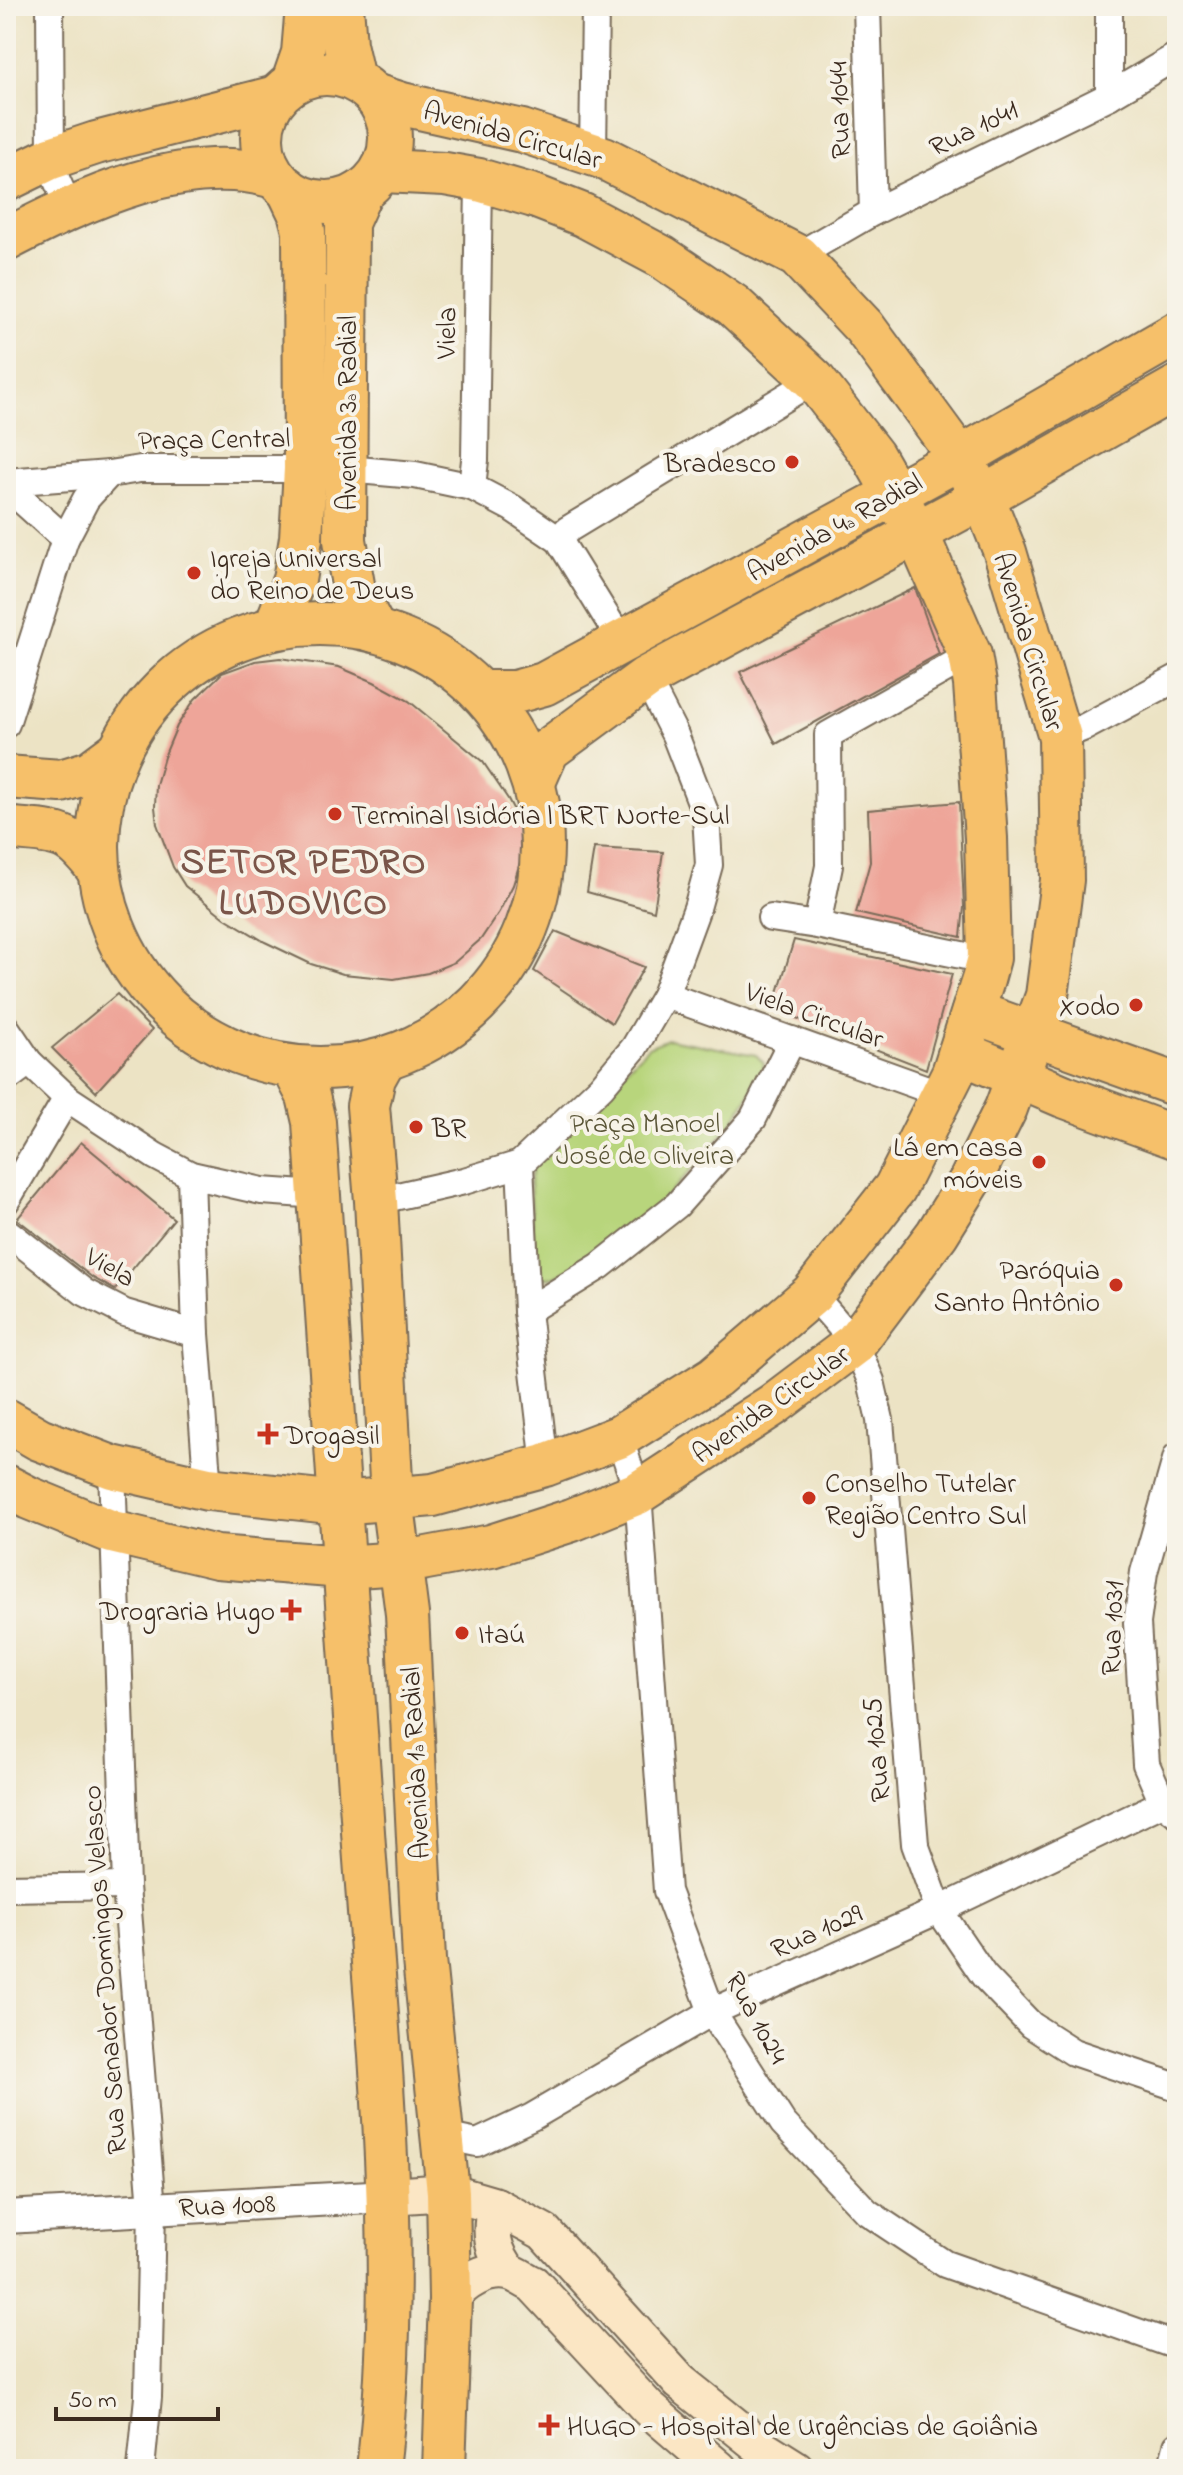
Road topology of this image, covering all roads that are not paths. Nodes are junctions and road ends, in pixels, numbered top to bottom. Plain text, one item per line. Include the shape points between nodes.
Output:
1 (50, 6) edge
2 (307, 6) edge
3 (342, 6) edge
4 (595, 6) edge
5 (867, 6) edge
6 (1109, 6) edge
7 (1177, 56) edge
8 (364, 87) junction
9 (284, 90) junction
10 (1109, 96) junction
11 (599, 155) junction
12 (51, 158) junction
13 (6, 180) edge
14 (479, 180) junction
15 (372, 182) junction
16 (281, 183) junction
17 (69, 208) junction
18 (873, 212) junction
19 (583, 215) junction
20 (6, 240) edge
21 (797, 256) junction
22 (1177, 333) edge
23 (814, 380) junction
24 (1177, 387) edge
25 (960, 458) junction
26 (305, 469) junction
27 (346, 469) junction
28 (109, 474) junction
29 (6, 484) edge
30 (472, 487) junction
31 (895, 492) junction
32 (983, 497) junction
33 (916, 531) junction
34 (65, 539) junction
35 (559, 540) junction
36 (275, 627) junction
37 (375, 631) junction
38 (622, 642) junction
39 (970, 655) junction
40 (646, 678) junction
41 (1177, 678) edge
42 (482, 692) junction
43 (6, 724) edge
44 (1060, 737) junction
45 (117, 752) junction
46 (6, 777) edge
47 (534, 782) junction
48 (6, 828) edge
49 (98, 870) junction
50 (771, 918) dead end
51 (817, 925) junction
52 (989, 958) junction
53 (665, 995) junction
54 (973, 1012) junction
55 (6, 1028) edge
56 (1032, 1034) junction
57 (792, 1040) junction
58 (960, 1052) junction
59 (384, 1060) junction
60 (29, 1062) junction
61 (293, 1067) junction
62 (1018, 1077) junction
63 (6, 1079) edge
64 (1177, 1085) edge
65 (944, 1095) junction
66 (67, 1098) junction
67 (1177, 1138) edge
68 (520, 1164) junction
69 (191, 1175) junction
70 (319, 1195) junction
71 (6, 1201) edge
72 (376, 1201) junction
73 (6, 1231) edge
74 (812, 1294) junction
75 (527, 1311) junction
76 (196, 1334) junction
77 (855, 1343) junction
78 (6, 1420) edge
79 (619, 1437) junction
80 (1177, 1456) edge
81 (545, 1465) junction
82 (112, 1467) junction
83 (6, 1486) edge
84 (208, 1489) junction
85 (638, 1493) junction
86 (392, 1499) junction
87 (339, 1503) junction
88 (112, 1532) junction
89 (400, 1563) junction
90 (343, 1567) junction
91 (1172, 1804) edge
92 (126, 1886) junction
93 (6, 1888) edge
94 (939, 1910) junction
95 (712, 2012) junction
96 (1177, 2087) edge
97 (443, 2136) junction
98 (448, 2192) junction
99 (389, 2196) junction
100 (496, 2206) junction
101 (152, 2208) junction
102 (6, 2217) edge
103 (509, 2272) junction
104 (450, 2299) junction
105 (1177, 2346) edge
106 (1177, 2446) edge
107 (141, 2469) edge
108 (378, 2469) edge
109 (444, 2469) edge
110 (719, 2469) edge
111 (743, 2469) edge
112 (767, 2469) edge
113 (796, 2469) edge
114 (1171, 2469) edge

1 - 12 street
2 - 9 main road via 303,53
3 - 8 main road via 345,44
4 - 11 street
5 - 18 street, Rua 1044
6 - 10 street
7 - 10 street, Rua 1041
8 - 9 main road via 333,73 312,75
8 - 11 main road, Avenida Circular via 402,104
8 - 15 main road via 384,109 391,134 388,158
9 - 12 main road
9 - 16 main road via 263,124 262,138 267,163
10 - 18 street, Rua 1041
11 - 19 main road
11 - 21 main road, Avenida Circular
12 - 13 main road
12 - 17 street
14 - 15 main road, Avenida Circular via 420,172
14 - 19 main road, Avenida Circular
14 - 30 street, Viela
15 - 16 main road via 343,200 324,202 305,198
15 - 27 main road, Avenida 3ª Radial via 347,223
16 - 17 main road via 234,168 204,170 135,185
16 - 26 main road, Avenida 3ª Radial via 304,231
17 - 20 main road
18 - 21 street, Rua 1041
19 - 23 main road, Avenida Circular via 662,257 733,305
21 - 25 main road, Avenida Circular via 864,327
22 - 25 main road, Avenida 4ª Radial
23 - 31 main road, Avenida Circular
23 - 35 street via 567,530
24 - 32 main road, Avenida 4ª Radial
25 - 31 main road, Avenida 4ª Radial
25 - 32 main road, Avenida Circular
26 - 28 street, Praça Central via 140,469
26 - 36 main road, Avenida 3ª Radial via 294,580
27 - 30 street
27 - 37 main road, Avenida 3ª Radial via 345,540 354,590
28 - 29 street
28 - 34 street, Praça Central via 86,499
29 - 34 street
30 - 35 street
31 - 33 main road, Avenida Circular
31 - 38 main road, Avenida 4ª Radial
32 - 33 main road, Avenida 4ª Radial
32 - 44 main road, Avenida Circular via 1005,552
33 - 39 main road, Avenida Circular
33 - 40 main road, Avenida 4ª Radial
34 - 43 street, Praça Central
35 - 38 street
36 - 37 main road via 322,624
36 - 45 main road via 199,658 151,699
37 - 42 main road via 432,654
38 - 42 main road, Avenida 4ª Radial via 544,684 515,692
39 - 51 street via 828,735 829,866
39 - 52 main road, Avenida Circular via 986,838
40 - 47 main road, Avenida 4ª Radial via 548,750
40 - 53 street via 706,815 709,865
41 - 44 street
42 - 47 main road
44 - 56 main road, Avenida Circular via 1062,880 1047,996
45 - 46 main road via 90,772 61,781
45 - 49 main road via 98,808
47 - 59 main road via 544,839 534,912 501,977 450,1028
48 - 49 main road via 61,835 82,849
49 - 61 main road via 118,941 161,1002 222,1046
50 - 51 street
51 - 52 street
52 - 54 main road, Avenida Circular
53 - 57 street, Viela Circular
53 - 68 street via 634,1048 601,1087
54 - 56 main road
54 - 58 main road, Avenida Circular
55 - 60 street
56 - 62 main road, Avenida Circular
56 - 64 main road
57 - 65 street, Viela Circular
57 - 75 street via 753,1119 677,1205 600,1266
58 - 62 main road
58 - 65 main road, Avenida Circular
59 - 61 main road via 336,1068
59 - 72 main road, Avenida 1ª Radial via 368,1106
60 - 63 street
60 - 66 street
61 - 70 main road, Avenida 1ª Radial via 314,1122
62 - 67 main road
62 - 77 main road, Avenida Circular via 937,1234
65 - 74 main road, Avenida Circular via 895,1188
66 - 69 street
66 - 71 street
68 - 72 street
68 - 75 street
69 - 70 street via 262,1191
69 - 76 street
70 - 87 main road, Avenida 1ª Radial
72 - 86 main road, Avenida 1ª Radial
73 - 76 street, Viela via 84,1292 125,1313
74 - 77 street, Rua 1025
74 - 79 main road, Avenida Circular via 715,1377
75 - 81 street
76 - 84 street
77 - 85 main road, Avenida Circular via 773,1405
77 - 94 street, Rua 1025 via 880,1420 915,1844
78 - 82 main road, Avenida Circular
79 - 81 main road, Avenida Circular
79 - 85 street, Rua 1024
80 - 91 street, Rua 1031 via 1144,1572 1137,1623 1146,1764
81 - 86 main road, Avenida Circular via 433,1495
82 - 84 main road, Avenida Circular
82 - 88 street, Rua Senador Domingos Velasco
83 - 88 main road, Avenida Circular
84 - 87 main road, Avenida Circular
85 - 89 main road, Avenida Circular via 491,1546
85 - 95 street, Rua 1024 via 667,1891
86 - 87 main road, Avenida Circular
86 - 89 main road, Avenida 1ª Radial
87 - 90 main road, Avenida 1ª Radial
88 - 90 main road, Avenida Circular via 217,1557
88 - 92 street, Rua Senador Domingos Velasco
89 - 90 main road, Avenida Circular
89 - 97 main road, Avenida 1ª Radial via 424,1960
90 - 99 main road, Avenida 1ª Radial
91 - 94 street, Rua 1029
92 - 93 street
92 - 101 street, Rua Senador Domingos Velasco
94 - 95 street, Rua 1029
94 - 96 street, Rua 1025 via 984,1976 1031,2025 1073,2052
95 - 97 street, Rua 1029 via 532,2117 477,2143
95 - 105 street, Rua 1024 via 783,2123 867,2212 945,2264
97 - 98 main road, Avenida 1ª Radial
98 - 99 main road, Rua 1008
98 - 100 main road
98 - 104 main road, Avenida 1ª Radial
99 - 101 street, Rua 1008
99 - 108 main road, Avenida 1ª Radial via 387,2389
100 - 103 main road via 492,2241
100 - 113 main road via 544,2232 680,2382
101 - 102 street, Rua 1008
101 - 107 street, Rua Senador Domingos Velasco
103 - 104 main road via 484,2273 461,2285
103 - 110 main road via 533,2284 648,2408
104 - 109 main road, Avenida 1ª Radial
106 - 114 street
111 - 112 main road

